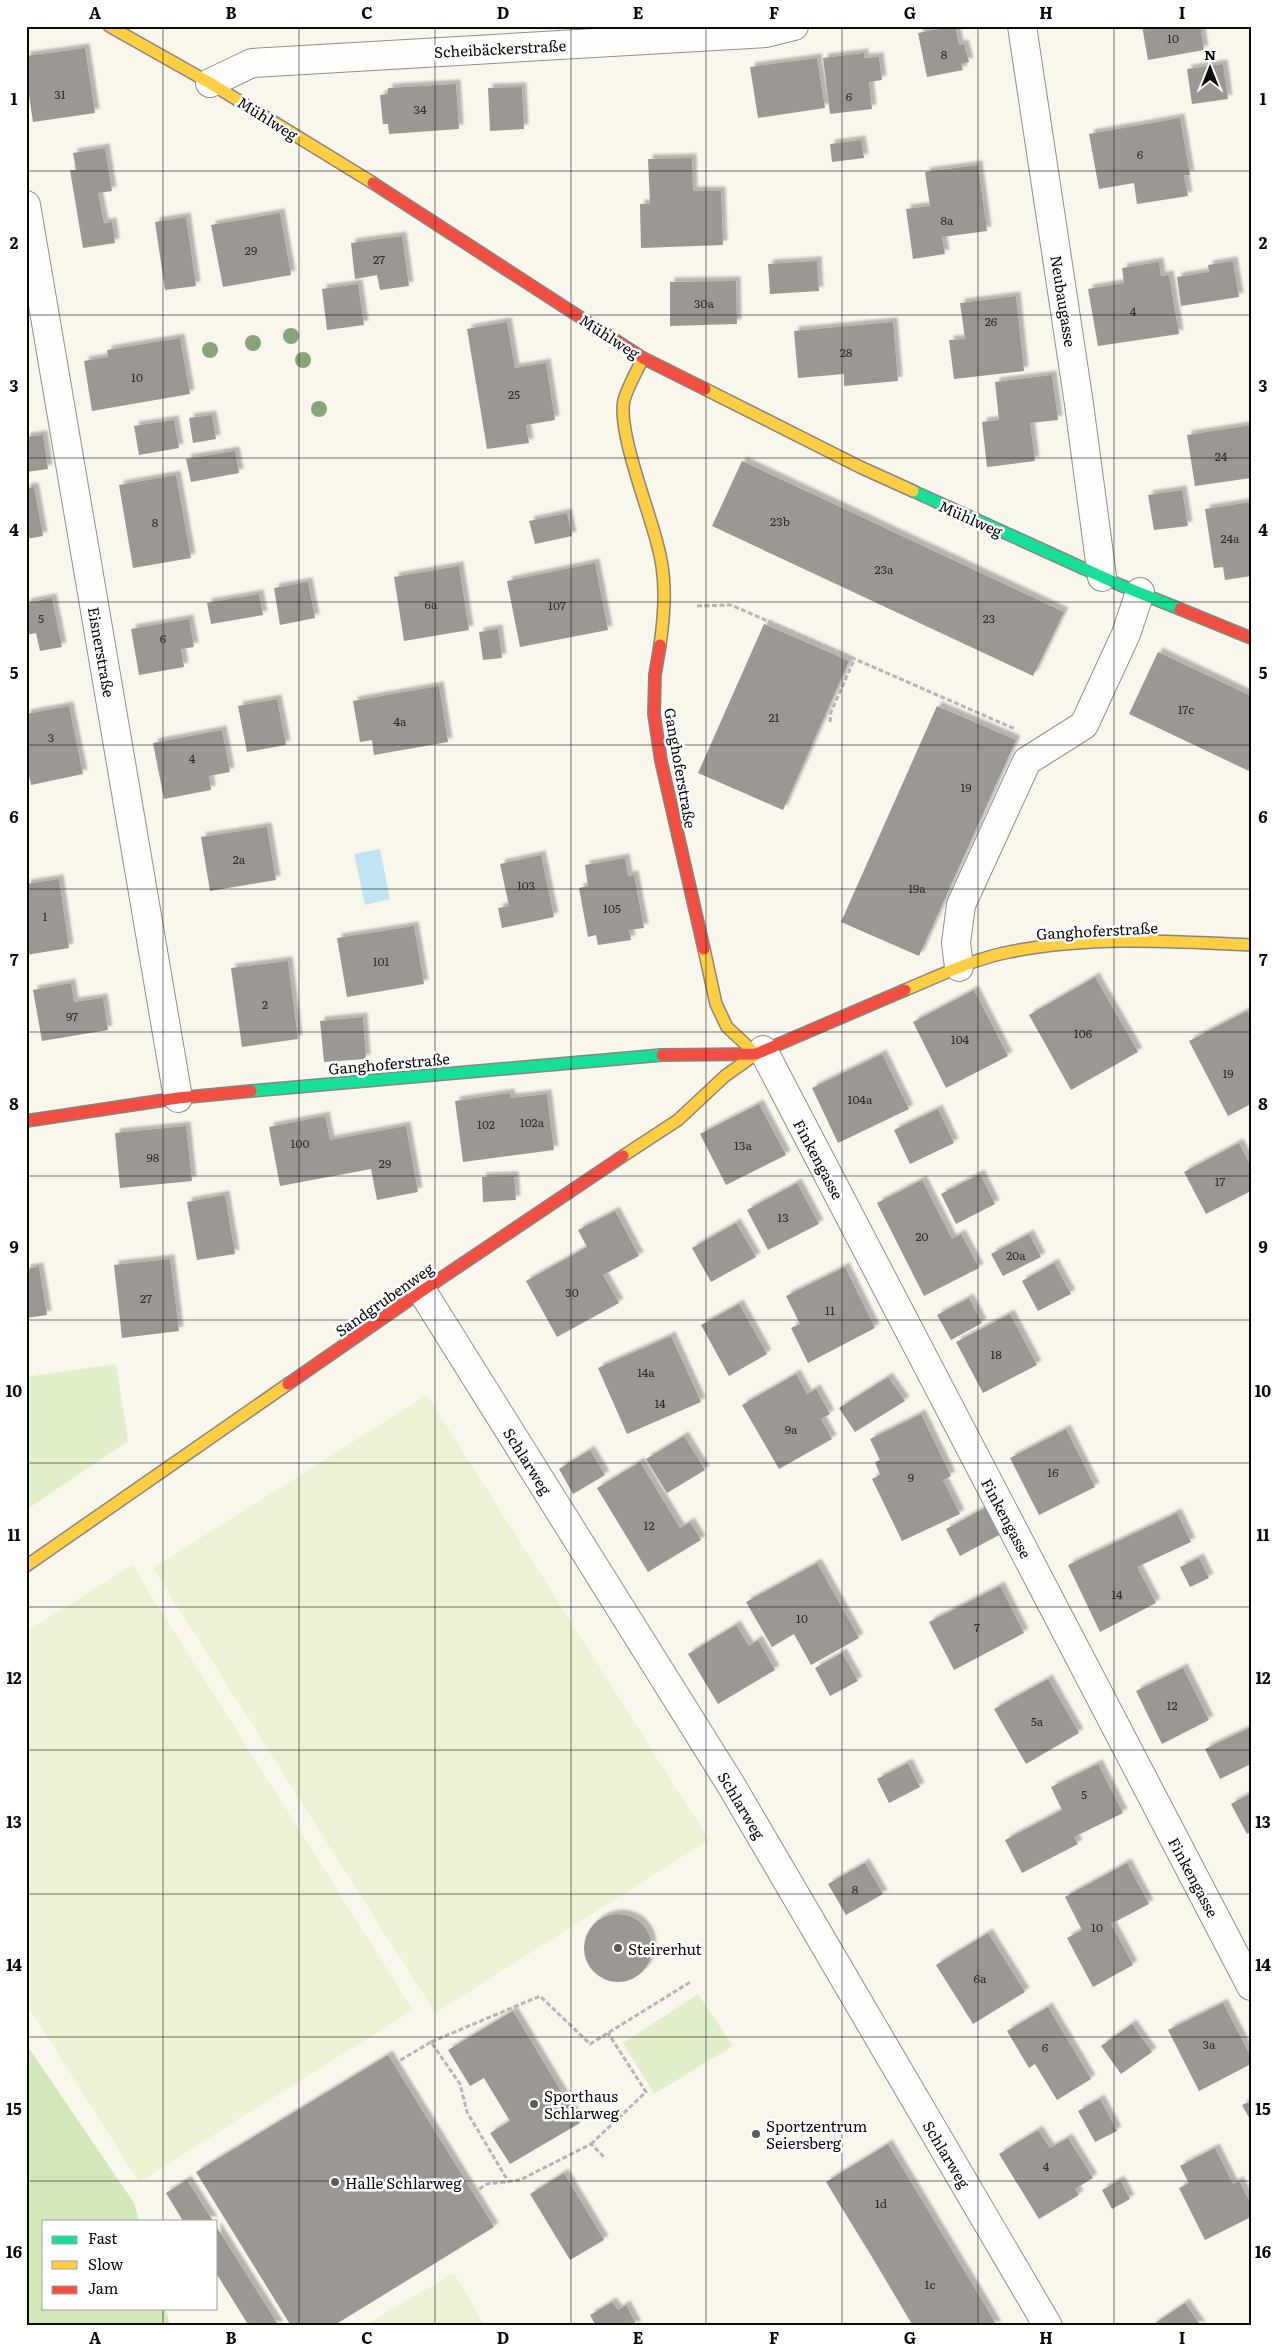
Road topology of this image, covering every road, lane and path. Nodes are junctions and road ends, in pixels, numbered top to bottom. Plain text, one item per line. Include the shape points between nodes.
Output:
1 (109, 26) edge
2 (794, 26) edge
3 (1022, 26) edge
4 (210, 83) junction
5 (26, 205) edge
6 (643, 358) junction
7 (1102, 577) junction
8 (1140, 592) junction
9 (664, 607) junction
10 (1251, 638) edge
11 (854, 660) junction
12 (830, 722) dead end
13 (1048, 748) junction
14 (1251, 945) edge
15 (959, 967) junction
16 (759, 1052) junction
17 (178, 1098) junction
18 (26, 1121) edge
19 (422, 1291) junction
20 (26, 1566) edge
21 (692, 1981) dead end
22 (1251, 1986) edge
23 (608, 2033) junction
24 (431, 2042) junction
25 (394, 2064) dead end
26 (591, 2144) junction
27 (604, 2157) dead end
28 (508, 2181) junction
29 (473, 2193) dead end
30 (1048, 2326) edge

1 - 4 street, Mühlweg
2 - 4 street, Scheibäckerstraße via 766,33 252,63
3 - 7 street, Neubaugasse via 1080,404
4 - 6 street, Mühlweg via 406,203
5 - 17 street, Eisnerstraße
6 - 7 street, Mühlweg via 860,467
6 - 9 street, Ganghoferstraße via 624,400 624,429 658,545 665,586
7 - 8 street, Mühlweg
8 - 10 street, Mühlweg
8 - 13 street via 1126,634 1084,726
9 - 11 path via 731,605
9 - 16 street, Ganghoferstraße via 655,675 654,714 661,761 716,1004 727,1027
11 - 12 path via 831,712
11 - 13 path via 1035,738
13 - 15 street via 1027,761 961,905 956,943
14 - 15 street, Ganghoferstraße via 1161,941 1051,945 1007,952
15 - 16 street, Ganghoferstraße
16 - 17 street, Ganghoferstraße via 645,1055
16 - 19 street, Sandgrubenweg via 725,1076 678,1120
16 - 22 street, Finkengasse
17 - 18 street, Ganghoferstraße
19 - 20 street, Sandgrubenweg
19 - 30 street, Schlarweg via 730,1785
21 - 23 path
23 - 24 path via 590,2044 540,1996
23 - 26 path via 646,2092
24 - 25 path
24 - 28 path via 460,2084 467,2112
26 - 27 path
26 - 28 path via 520,2180
28 - 29 path via 487,2184

